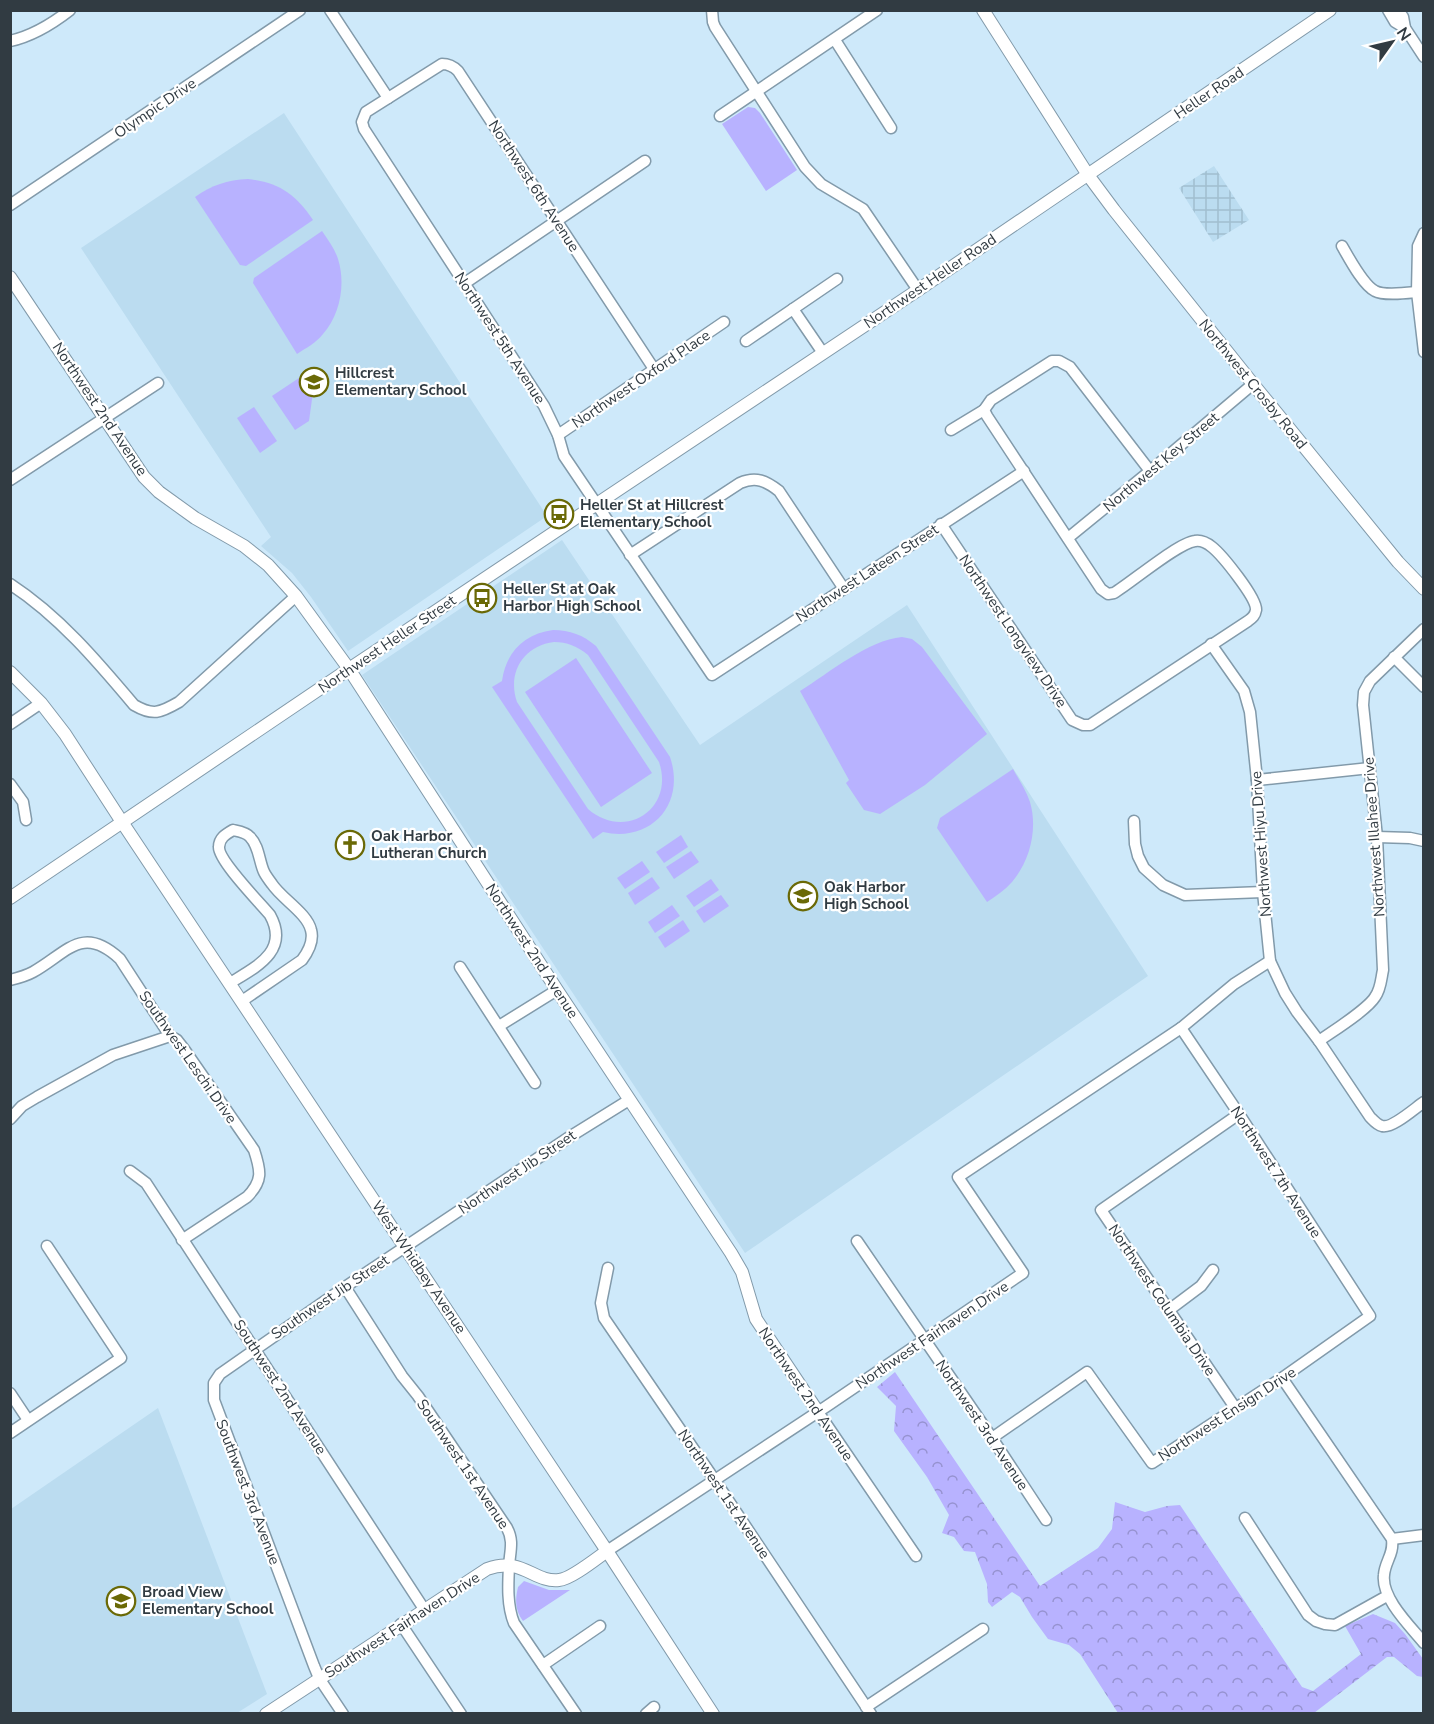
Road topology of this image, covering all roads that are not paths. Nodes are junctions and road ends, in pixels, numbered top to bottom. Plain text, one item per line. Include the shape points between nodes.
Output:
1 (70, 10) edge
2 (300, 10) edge
3 (330, 10) edge
4 (712, 10) edge
5 (877, 10) edge
6 (983, 10) edge
7 (1330, 10) edge
8 (1388, 10) edge
9 (1398, 10) edge
10 (1405, 28) junction
11 (835, 40) junction
12 (10, 41) edge
13 (1424, 57) edge
14 (757, 92) junction
15 (388, 98) junction
16 (720, 116) dead end
17 (891, 128) dead end
18 (645, 161) dead end
19 (1088, 175) junction
20 (10, 205) edge
21 (556, 220) junction
22 (1424, 233) edge
23 (1342, 246) dead end
24 (10, 277) edge
25 (837, 279) dead end
26 (465, 283) junction
27 (918, 290) junction
28 (1418, 292) junction
29 (793, 309) junction
30 (724, 322) dead end
31 (746, 341) dead end
32 (1424, 352) edge
33 (823, 353) junction
34 (654, 369) junction
35 (158, 383) dead end
36 (1253, 384) junction
37 (772, 387) joint
38 (984, 410) junction
39 (105, 418) junction
40 (951, 430) dead end
41 (558, 435) junction
42 (1024, 471) junction
43 (1150, 471) junction
44 (12, 477) edge
45 (596, 505) junction
46 (942, 524) junction
47 (1068, 538) junction
48 (630, 555) junction
49 (10, 584) edge
50 (844, 589) junction
51 (1424, 589) edge
52 (296, 596) junction
53 (1424, 629) edge
54 (1211, 644) junction
55 (1394, 657) junction
56 (349, 669) junction
57 (10, 672) edge
58 (711, 675) joint
59 (1424, 687) edge
60 (41, 703) junction
61 (10, 724) edge
62 (1370, 768) junction
63 (1257, 780) junction
64 (10, 784) edge
65 (26, 820) dead end
66 (1134, 821) dead end
67 (122, 822) junction
68 (1377, 837) junction
69 (1424, 841) edge
70 (1263, 892) junction
71 (10, 898) edge
72 (1270, 961) junction
73 (460, 967) dead end
74 (10, 980) edge
75 (230, 983) junction
76 (557, 990) junction
77 (242, 1001) junction
78 (499, 1026) junction
79 (1181, 1029) junction
80 (170, 1036) junction
81 (1319, 1041) junction
82 (536, 1083) dead end
83 (630, 1100) junction
84 (1424, 1102) edge
85 (1239, 1114) junction
86 (10, 1119) edge
87 (130, 1171) dead end
88 (183, 1240) junction
89 (857, 1241) dead end
90 (47, 1246) dead end
91 (406, 1246) junction
92 (608, 1268) dead end
93 (1213, 1270) dead end
94 (345, 1287) junction
95 (1169, 1310) junction
96 (1370, 1316) joint
97 (925, 1341) junction
98 (255, 1349) junction
99 (1282, 1378) junction
100 (10, 1393) edge
101 (1236, 1409) junction
102 (818, 1412) junction
103 (28, 1420) junction
104 (10, 1433) edge
105 (992, 1438) junction
106 (714, 1479) junction
107 (1245, 1518) dead end
108 (1046, 1520) dead end
109 (1424, 1535) edge
110 (1392, 1539) junction
111 (607, 1551) junction
112 (916, 1556) dead end
113 (509, 1565) junction
114 (1387, 1596) junction
115 (424, 1609) junction
116 (401, 1624) junction
117 (600, 1626) dead end
118 (983, 1629) dead end
119 (1424, 1643) edge
120 (543, 1665) junction
121 (319, 1678) junction
122 (868, 1710) edge
123 (266, 1713) edge
124 (343, 1713) edge
125 (461, 1713) edge
126 (576, 1713) edge
127 (713, 1713) edge

1 - 12 street via 52,24
2 - 20 street, Olympic Drive
3 - 15 street
4 - 14 street via 715,27
5 - 11 street
6 - 19 street, Northwest Crosby Road
7 - 19 street, Heller Road
8 - 10 street via 1395,22
9 - 10 street
10 - 13 street
11 - 14 street
11 - 17 street
14 - 16 street
14 - 27 street via 805,168 821,184 863,209
15 - 21 street, Northwest 6th Avenue via 442,63 453,67
15 - 26 street, Northwest 5th Avenue via 366,112 362,126
18 - 21 street
19 - 27 street, Northwest Heller Road
19 - 36 street, Northwest Crosby Road
21 - 26 street
21 - 34 street, Northwest 6th Avenue
22 - 28 street via 1418,246
23 - 28 street via 1358,273 1375,291
24 - 39 street, Northwest 2nd Avenue
25 - 29 street
26 - 41 street, Northwest 5th Avenue via 544,406
27 - 33 street, Northwest Heller Road
28 - 32 street
29 - 31 street
29 - 33 street
30 - 34 street, Northwest Oxford Place
33 - 37 street, Northwest Heller Road
34 - 41 street, Northwest Oxford Place
35 - 39 street
36 - 43 street, Northwest Key Street
36 - 51 street, Northwest Crosby Road
37 - 45 street, Northwest Heller Street
38 - 40 street
38 - 42 street
38 - 43 street via 991,400 1052,361 1062,362 1070,367
39 - 44 street
39 - 52 street, Northwest 2nd Avenue via 144,477 159,492 244,546
41 - 45 street, Northwest 5th Avenue via 564,456
42 - 46 street, Northwest Lateen Street
42 - 47 street
43 - 47 street, Northwest Key Street
45 - 48 street, Northwest 5th Avenue
45 - 56 street, Northwest Heller Street
46 - 50 street, Northwest Lateen Street
46 - 54 street, Northwest Longview Drive via 1077,723 1096,721
47 - 54 street, Northwest Longview Drive via 1108,594 1185,543 1202,541 1211,546 1249,592 1256,609 1248,621
48 - 50 street via 740,483 759,479 779,490
48 - 58 street, Northwest 5th Avenue
49 - 52 street via 69,632 134,705 157,713 180,702
50 - 58 street, Northwest Lateen Street
52 - 56 street, Northwest 2nd Avenue
53 - 55 street, Northwest Illahee Drive
54 - 63 street, Northwest Hiyu Drive via 1248,700
55 - 59 street
55 - 62 street, Northwest Illahee Drive via 1364,692
56 - 67 street, Northwest Heller Street
56 - 76 street, Northwest 2nd Avenue
57 - 60 street, West Whidbey Avenue
60 - 61 street
60 - 67 street, West Whidbey Avenue via 66,734
62 - 63 street
62 - 68 street, Northwest Illahee Drive
63 - 70 street, Northwest Hiyu Drive
64 - 65 street via 23,802
66 - 70 street via 1138,856 1144,868 1163,885 1185,895
67 - 71 street, Northwest Heller Street
67 - 75 street, West Whidbey Avenue
68 - 69 street
68 - 81 street, Northwest Illahee Drive via 1383,970 1380,989 1368,1005
70 - 72 street, Northwest Hiyu Drive
72 - 79 street, Northwest Fairhaven Drive via 1234,984
72 - 81 street, Northwest Hiyu Drive via 1291,1003
73 - 78 street
74 - 80 street, Southwest Leschi Drive via 31,974 79,943 102,945 120,959
75 - 77 street, West Whidbey Avenue
75 - 77 street via 263,962 276,940 270,915 218,849 225,834 233,830 250,836 265,873 281,897 306,920 312,942 302,960
76 - 78 street
76 - 83 street, Northwest 2nd Avenue
77 - 91 street, West Whidbey Avenue
78 - 82 street
79 - 85 street, Northwest 7th Avenue
79 - 97 street, Northwest Fairhaven Drive via 958,1177 1023,1274
80 - 86 street via 113,1055 22,1106
80 - 88 street, Southwest Leschi Drive via 184,1049 254,1150 260,1167 259,1180 247,1197
81 - 84 street, Northwest Hiyu Drive via 1370,1117 1381,1126 1393,1124
83 - 91 street, Northwest Jib Street
83 - 102 street, Northwest 2nd Avenue via 735,1259 756,1319
85 - 95 street, Northwest Columbia Drive via 1101,1210
85 - 96 street, Northwest 7th Avenue
87 - 88 street, Southwest 2nd Avenue via 146,1183
88 - 98 street, Southwest 2nd Avenue
89 - 97 street, Northwest 3rd Avenue
90 - 103 street via 121,1358
91 - 94 street, Southwest Jib Street
91 - 111 street, West Whidbey Avenue
92 - 106 street, Northwest 1st Avenue via 601,1303 604,1318
93 - 95 street via 1201,1286
94 - 98 street, Southwest Jib Street
94 - 113 street, Southwest 1st Avenue via 507,1528 512,1546
95 - 101 street, Northwest Columbia Drive
96 - 99 street, Northwest Ensign Drive
97 - 102 street, Northwest Fairhaven Drive
97 - 105 street, Northwest 3rd Avenue
98 - 115 street, Southwest 2nd Avenue
98 - 121 street, Southwest 3rd Avenue via 220,1374 214,1383 214,1400
99 - 101 street, Northwest Ensign Drive
99 - 110 street
100 - 103 street
101 - 105 street, Northwest Ensign Drive via 1152,1463 1088,1372
102 - 106 street, Northwest Fairhaven Drive
102 - 112 street, Northwest 2nd Avenue
103 - 104 street
105 - 108 street, Northwest 3rd Avenue
106 - 111 street, Northwest Fairhaven Drive
106 - 122 street, Northwest 1st Avenue
107 - 114 street via 1308,1615 1316,1621 1335,1625
109 - 110 street
110 - 114 street via 1383,1579
111 - 113 street via 563,1580 548,1579
111 - 127 street, West Whidbey Avenue
113 - 115 street, Southwest Fairhaven Drive via 488,1569
113 - 120 street, Southwest 1st Avenue via 509,1612
114 - 119 street
115 - 116 street, Southwest Fairhaven Drive
116 - 121 street, Southwest Fairhaven Drive
116 - 125 street
117 - 120 street
118 - 122 street
120 - 126 street, Southwest 1st Avenue
121 - 123 street, Southwest Fairhaven Drive
121 - 124 street, Southwest 3rd Avenue

